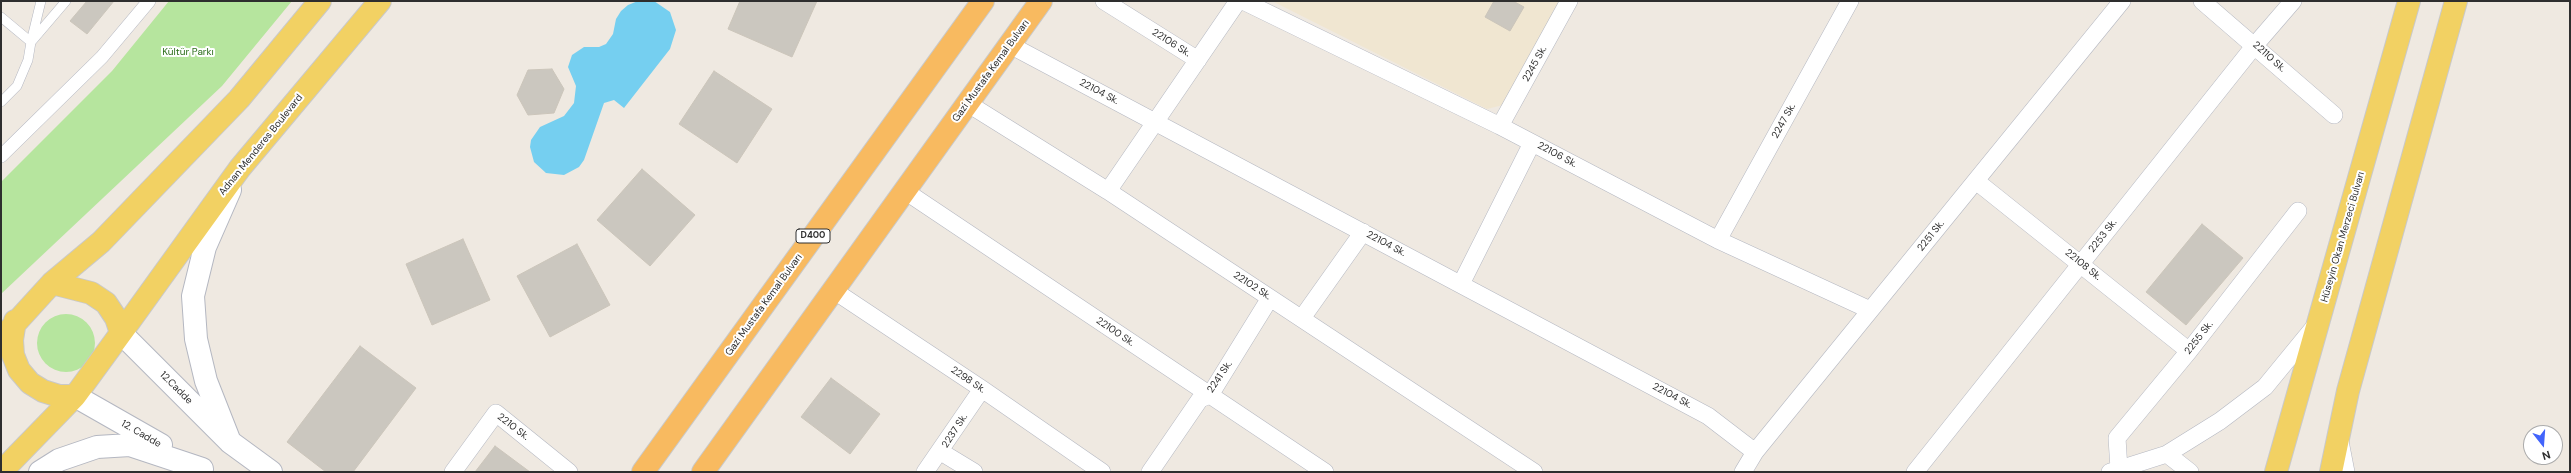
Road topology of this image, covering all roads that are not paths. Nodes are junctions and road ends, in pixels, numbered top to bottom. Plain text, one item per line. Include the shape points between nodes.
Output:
1 (41, 1) edge
2 (66, 1) edge
3 (149, 1) edge
4 (320, 1) edge
5 (380, 1) edge
6 (983, 1) edge
7 (1041, 1) edge
8 (1104, 1) edge
9 (1238, 1) edge
10 (1243, 1) edge
11 (1570, 1) edge
12 (1850, 1) edge
13 (2122, 1) edge
14 (2202, 1) edge
15 (2293, 1) edge
16 (2410, 1) edge
17 (2456, 1) edge
18 (1, 17) edge
19 (31, 42) junction
20 (2255, 44) junction
21 (1010, 45) junction
22 (1198, 60) junction
23 (1, 102) edge
24 (967, 103) junction
25 (2334, 115) dead end
26 (1156, 123) junction
27 (1500, 126) junction
28 (1532, 143) junction
29 (1, 156) edge
30 (240, 168) junction
31 (1976, 181) junction
32 (905, 191) junction
33 (1108, 191) junction
34 (2298, 211) dead end
35 (1363, 232) junction
36 (1718, 240) junction
37 (2082, 263) junction
38 (52, 283) junction
39 (1461, 284) junction
40 (833, 290) junction
41 (1270, 298) junction
42 (1870, 310) junction
43 (1302, 318) junction
44 (2320, 320) junction
45 (121, 334) junction
46 (4, 345) edge
47 (2189, 351) junction
48 (982, 389) junction
49 (1210, 395) junction
50 (75, 396) junction
51 (2339, 439) junction
52 (230, 442) junction
53 (941, 452) junction
54 (1755, 452) junction
55 (2167, 454) junction
56 (204, 470) edge
57 (2114, 470) edge
58 (1, 472) edge
59 (40, 472) edge
60 (271, 472) edge
61 (453, 472) edge
62 (569, 472) edge
63 (643, 472) edge
64 (704, 472) edge
65 (925, 472) edge
66 (974, 472) edge
67 (1102, 472) edge
68 (1150, 472) edge
69 (1325, 472) edge
70 (1534, 472) edge
71 (1743, 472) edge
72 (1915, 472) edge
73 (2190, 472) edge
74 (2276, 472) edge
75 (2331, 472) edge
76 (2346, 472) edge

1 - 19 lane
2 - 19 lane
3 - 29 street via 102,56
4 - 38 main road via 238,99 101,242
5 - 30 main road, Adnan Menderes Boulevard
6 - 63 highway, Gazi Mustafa Kemal Bulvarı / D400
7 - 21 highway, Gazi Mustafa Kemal Bulvarı
8 - 22 street, 22106 Sk.
9 - 22 street, 22106 Sk.
10 - 27 street, 22106 Sk.
11 - 27 street, 2245 Sk.
12 - 36 street, 2247 Sk.
13 - 31 street, 2251 Sk.
14 - 20 street, 22110 Sk.
15 - 20 street, 2253 Sk.
16 - 44 main road, Hüseyin Okan Merzeci Bulvarı
17 - 51 main road via 2348,391
18 - 19 lane
19 - 23 lane via 28,60 17,86
20 - 25 street, 22110 Sk.
20 - 37 street, 2253 Sk.
21 - 24 highway, Gazi Mustafa Kemal Bulvarı
21 - 26 street, 22104 Sk.
22 - 26 street
24 - 32 highway, Gazi Mustafa Kemal Bulvarı
24 - 33 street, 22102 Sk.
26 - 33 street
26 - 35 street, 22104 Sk.
27 - 28 street, 22106 Sk.
28 - 36 street, 22106 Sk.
28 - 39 street
30 - 45 main road, Adnan Menderes Boulevard
30 - 52 main road via 204,247 193,296 196,339 206,381
31 - 37 street, 22108 Sk.
31 - 42 street, 2251 Sk.
32 - 40 highway, Gazi Mustafa Kemal Bulvarı
32 - 49 street, 22100 Sk.
33 - 41 street, 22102 Sk.
34 - 47 street, 2255 Sk.
35 - 39 street, 22104 Sk.
35 - 43 street
36 - 42 street, 22106 Sk.
37 - 47 street, 22108 Sk.
37 - 72 street, 2253 Sk.
38 - 45 main road via 75,287 106,303 116,318
38 - 46 main road via 16,321
39 - 54 street, 22104 Sk. via 1708,416
40 - 48 street, 2298 Sk.
40 - 64 highway, Gazi Mustafa Kemal Bulvarı
41 - 43 street, 22102 Sk.
41 - 49 street, 2241 Sk.
42 - 54 street, 2251 Sk.
43 - 70 street, 22102 Sk.
44 - 55 street via 2265,387 2220,421
44 - 74 main road, Hüseyin Okan Merzeci Bulvarı
45 - 50 main road, Adnan Menderes Boulevard
45 - 52 main road, 12.Cadde
46 - 50 main road via 20,370 37,387 59,396
47 - 57 street, 2255 Sk. via 2117,438
48 - 53 street, 2237 Sk.
48 - 67 street, 2298 Sk.
49 - 68 street, 2241 Sk. via 1200,399
49 - 69 street, 22100 Sk.
50 - 56 main road, 12. Cadde
50 - 58 main road, Adnan Menderes Boulevard
51 - 75 main road
51 - 76 street
52 - 60 main road
53 - 65 street, 2237 Sk.
53 - 66 street
54 - 71 street, 2251 Sk.
55 - 57 street
55 - 73 street
56 - 59 main road via 130,445 96,447 59,460
61 - 62 street, 2210 Sk. via 496,413

